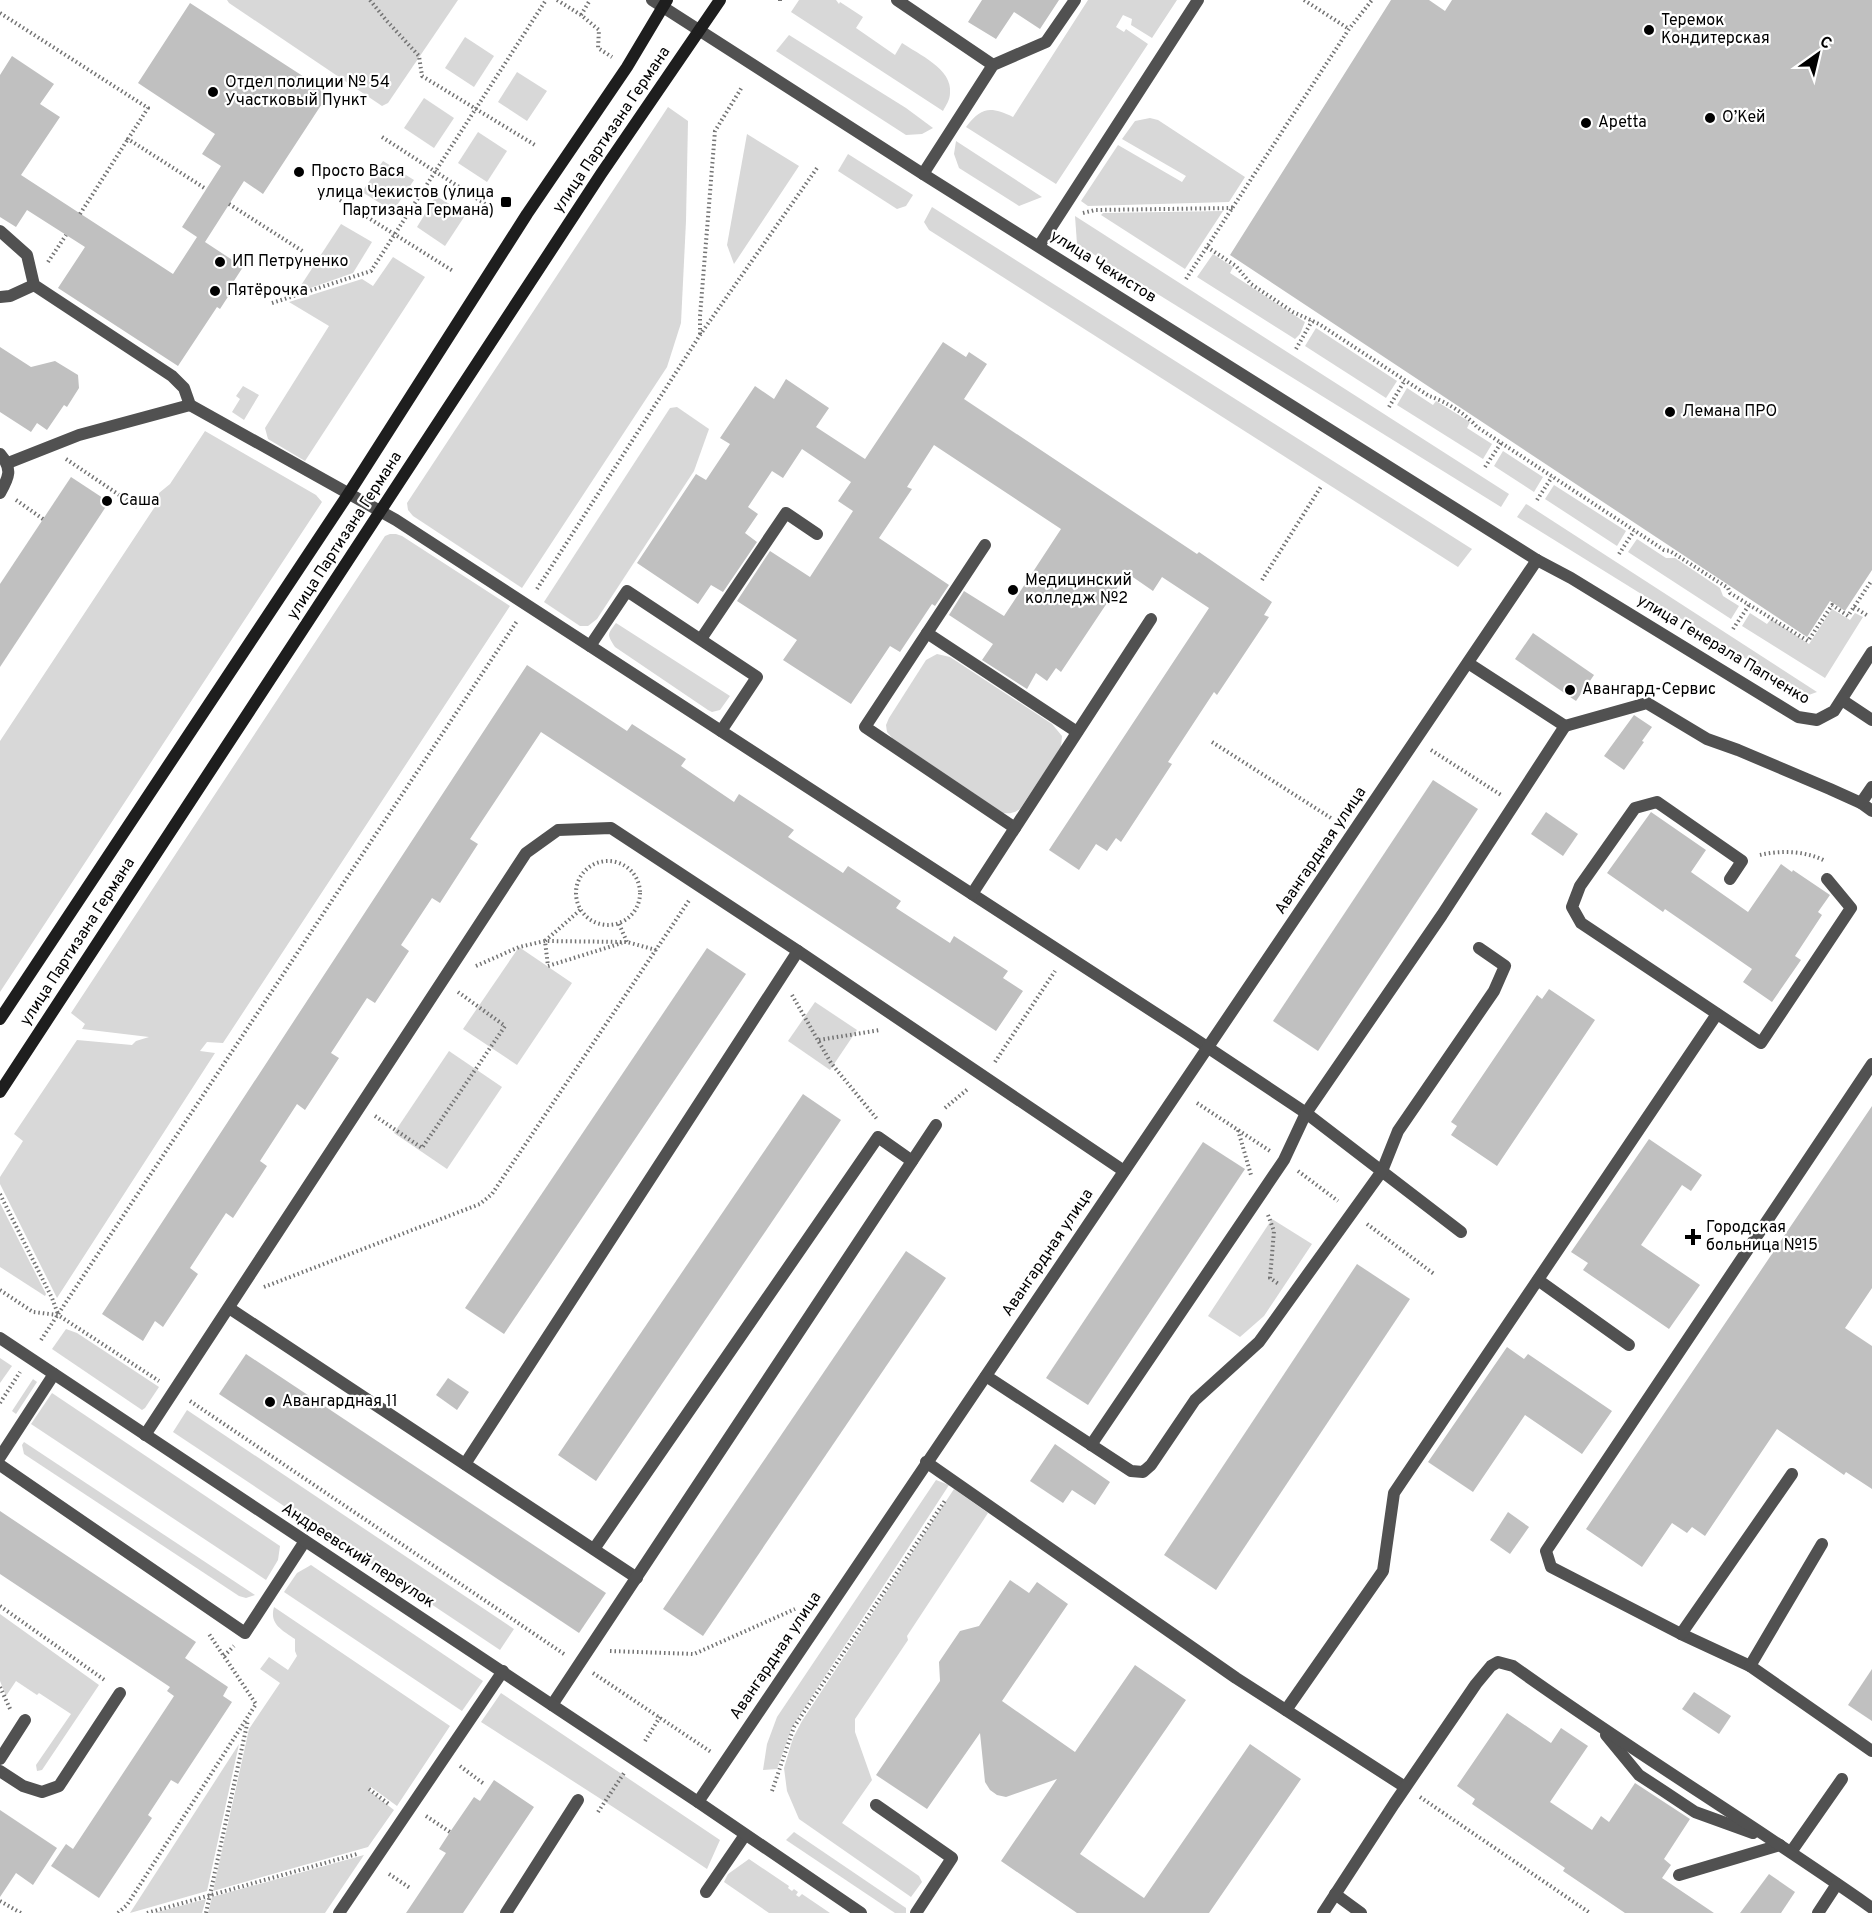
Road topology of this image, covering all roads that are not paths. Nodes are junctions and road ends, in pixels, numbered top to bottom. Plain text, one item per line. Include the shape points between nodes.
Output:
1 (720, 0) edge
2 (897, 0) edge
3 (1074, 0) edge
4 (1198, 0) edge
5 (661, 2) edge
6 (700, 30) junction
7 (993, 65) junction
8 (923, 174) junction
9 (0, 231) edge
10 (1039, 246) junction
11 (34, 285) junction
12 (0, 297) edge
13 (190, 405) junction
14 (4, 459) edge
15 (1, 491) edge
16 (349, 493) junction
17 (381, 511) junction
18 (817, 534) dead end
19 (985, 545) dead end
20 (1537, 560) junction
21 (1151, 619) dead end
22 (927, 633) junction
23 (701, 639) junction
24 (590, 646) junction
25 (1872, 652) edge
26 (1468, 663) junction
27 (1842, 700) junction
28 (1872, 720) edge
29 (1565, 726) junction
30 (721, 731) junction
31 (1077, 732) junction
32 (1872, 787) edge
33 (1861, 803) junction
34 (1872, 811) edge
35 (1015, 828) junction
36 (1730, 879) dead end
37 (1827, 879) dead end
38 (972, 894) junction
39 (1479, 948) dead end
40 (798, 951) junction
41 (1717, 1014) junction
42 (0, 1019) edge
43 (1208, 1048) junction
44 (1872, 1064) edge
45 (0, 1092) edge
46 (1306, 1113) junction
47 (936, 1125) road end
48 (912, 1161) junction
49 (1124, 1171) junction
50 (1382, 1171) junction
51 (1461, 1232) dead end
52 (1538, 1280) junction
53 (232, 1303) junction
54 (0, 1338) edge
55 (1629, 1345) dead end
56 (54, 1374) junction
57 (986, 1376) junction
58 (145, 1435) junction
59 (1091, 1445) junction
60 (0, 1457) edge
61 (927, 1462) junction
62 (465, 1464) junction
63 (0, 1465) edge
64 (1792, 1474) dead end
65 (305, 1541) junction
66 (1822, 1544) dead end
67 (594, 1549) junction
68 (637, 1578) junction
69 (1681, 1634) junction
70 (1750, 1666) junction
71 (502, 1671) junction
72 (120, 1693) road end
73 (552, 1705) junction
74 (1286, 1710) junction
75 (25, 1720) dead end
76 (1599, 1726) junction
77 (1872, 1750) edge
78 (0, 1759) edge
79 (0, 1771) edge
80 (1842, 1779) dead end
81 (1405, 1787) junction
82 (579, 1800) dead end
83 (698, 1802) junction
84 (876, 1805) dead end
85 (745, 1835) junction
86 (1781, 1846) junction
87 (1679, 1875) dead end
88 (1838, 1884) junction
89 (706, 1892) dead end
90 (1335, 1894) junction
91 (1872, 1908) edge
92 (339, 1913) edge
93 (506, 1913) edge
94 (861, 1913) edge
95 (915, 1913) edge
96 (1323, 1913) edge
97 (1361, 1913) edge
98 (1818, 1913) edge

1 - 6 main road, улица Партизана Германа
2 - 7 street
3 - 7 street via 1046,42
4 - 10 street
5 - 6 street, улица Чекистов
5 - 16 main road, улица Партизана Германа via 627,67 527,214
6 - 8 street, улица Чекистов
6 - 17 main road, улица Партизана Германа
7 - 8 street
8 - 10 street, улица Чекистов
9 - 11 street via 27,255
10 - 20 street, улица Чекистов
11 - 12 street
11 - 13 street via 172,376 184,388
13 - 14 street
13 - 16 street
14 - 15 street via 9,476
16 - 17 street
16 - 42 main road, улица Партизана Германа
17 - 24 street
17 - 45 main road, улица Партизана Германа
18 - 23 street via 786,513
19 - 22 street
20 - 26 street, Авангардная улица
20 - 27 street, улица Генерала Папченко via 1798,717 1817,720 1834,711
21 - 31 street
22 - 31 street
22 - 35 street via 865,727
23 - 24 street via 627,591
23 - 30 street via 757,676
24 - 30 street
25 - 27 street, улица Генерала Папченко
26 - 29 street
26 - 43 street, Авангардная улица
27 - 28 street
29 - 33 street via 1647,703 1707,739
29 - 46 street
30 - 38 street
31 - 35 street
32 - 33 street
33 - 34 street
35 - 38 street
36 - 41 street via 1742,861 1657,802 1635,808 1580,886 1572,907 1581,923
37 - 41 street via 1851,908 1761,1043
38 - 43 street
39 - 50 street via 1505,966 1498,983 1398,1131
40 - 49 street
40 - 53 street via 611,828 558,831 526,853
40 - 62 street
41 - 52 street
43 - 46 street
43 - 49 street, Авангардная улица
44 - 69 street via 1546,1551 1551,1567
46 - 50 street
46 - 59 street via 1284,1160
47 - 48 street
48 - 67 street via 878,1137
48 - 68 street
49 - 57 street, Авангардная улица
50 - 51 street
50 - 59 street via 1259,1342 1194,1400 1151,1465 1143,1472 1131,1471
52 - 55 street
52 - 74 street via 1394,1493 1383,1571
53 - 58 street
53 - 62 street
54 - 56 street, Андреевский переулок
56 - 58 street, Андреевский переулок
56 - 60 street
57 - 59 street
57 - 61 street, Авангардная улица
58 - 65 street, Андреевский переулок
61 - 74 street
61 - 83 street, Авангардная улица
62 - 67 street
63 - 65 street via 245,1633
64 - 69 street
65 - 71 street, Андреевский переулок
66 - 70 street
67 - 68 street
68 - 73 street
69 - 70 street
70 - 77 street
71 - 73 street, Андреевский переулок
71 - 92 street via 408,1811 370,1857
72 - 79 street via 59,1786 42,1792 23,1786
73 - 83 street, Андреевский переулок
74 - 81 street
75 - 78 street
76 - 81 street via 1513,1666 1498,1662 1483,1674
76 - 86 street
76 - 86 street via 1639,1775 1695,1812
80 - 86 street
81 - 90 street
82 - 93 street
83 - 85 street
84 - 95 street via 952,1858
85 - 89 street
85 - 94 street
86 - 87 street
86 - 88 street
88 - 91 street
88 - 98 street
90 - 96 street
90 - 97 street

